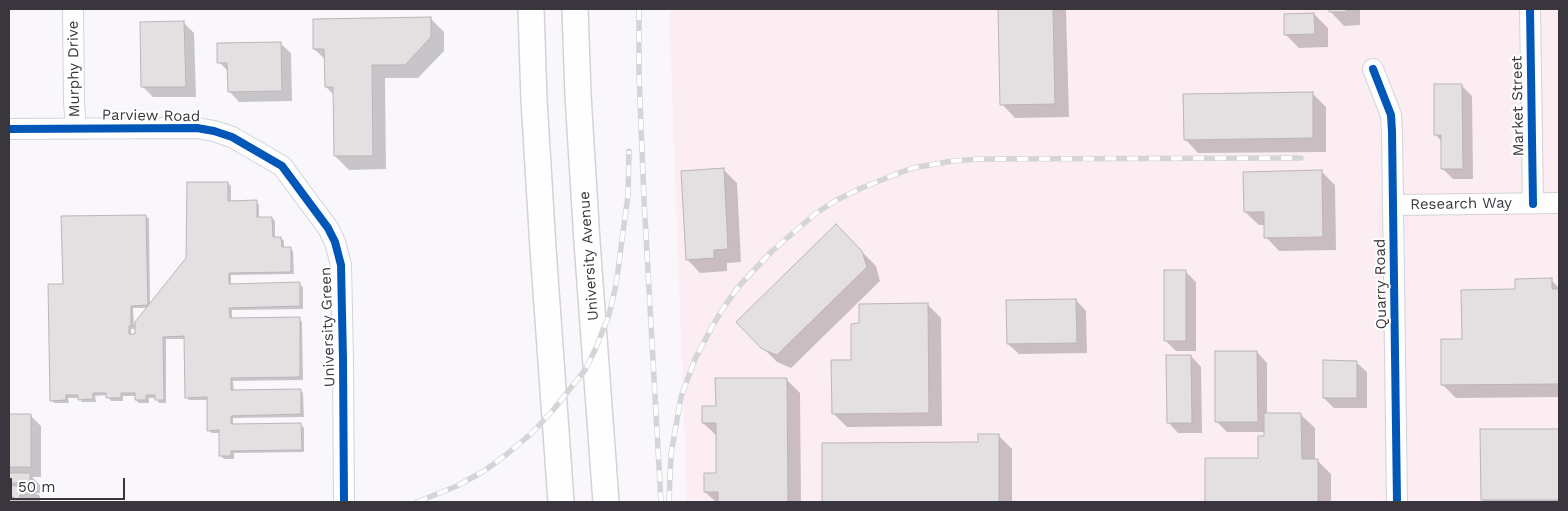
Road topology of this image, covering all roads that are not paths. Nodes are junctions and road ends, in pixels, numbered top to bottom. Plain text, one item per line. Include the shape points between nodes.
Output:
1 (73, 9) edge
2 (531, 9) edge
3 (575, 9) edge
4 (1530, 9) edge
5 (1373, 69) dead end
6 (9, 129) edge
7 (76, 129) junction
8 (283, 168) joint
9 (1559, 203) edge
10 (1533, 204) junction
11 (1393, 205) junction
12 (344, 502) edge
13 (561, 502) edge
14 (606, 502) edge
15 (1397, 502) edge

1 - 7 street, Murphy Drive
2 - 13 main road via 543,248
3 - 14 main road, University Avenue via 587,242
4 - 10 street, Market Street
5 - 11 street, Quarry Road via 1391,115
6 - 7 street, Parview Road
7 - 8 street, Parview Road via 173,127 214,131 249,146
8 - 12 street, University Green via 328,228 341,264
9 - 10 street, Research Way
10 - 11 street, Research Way
11 - 15 street, Quarry Road

